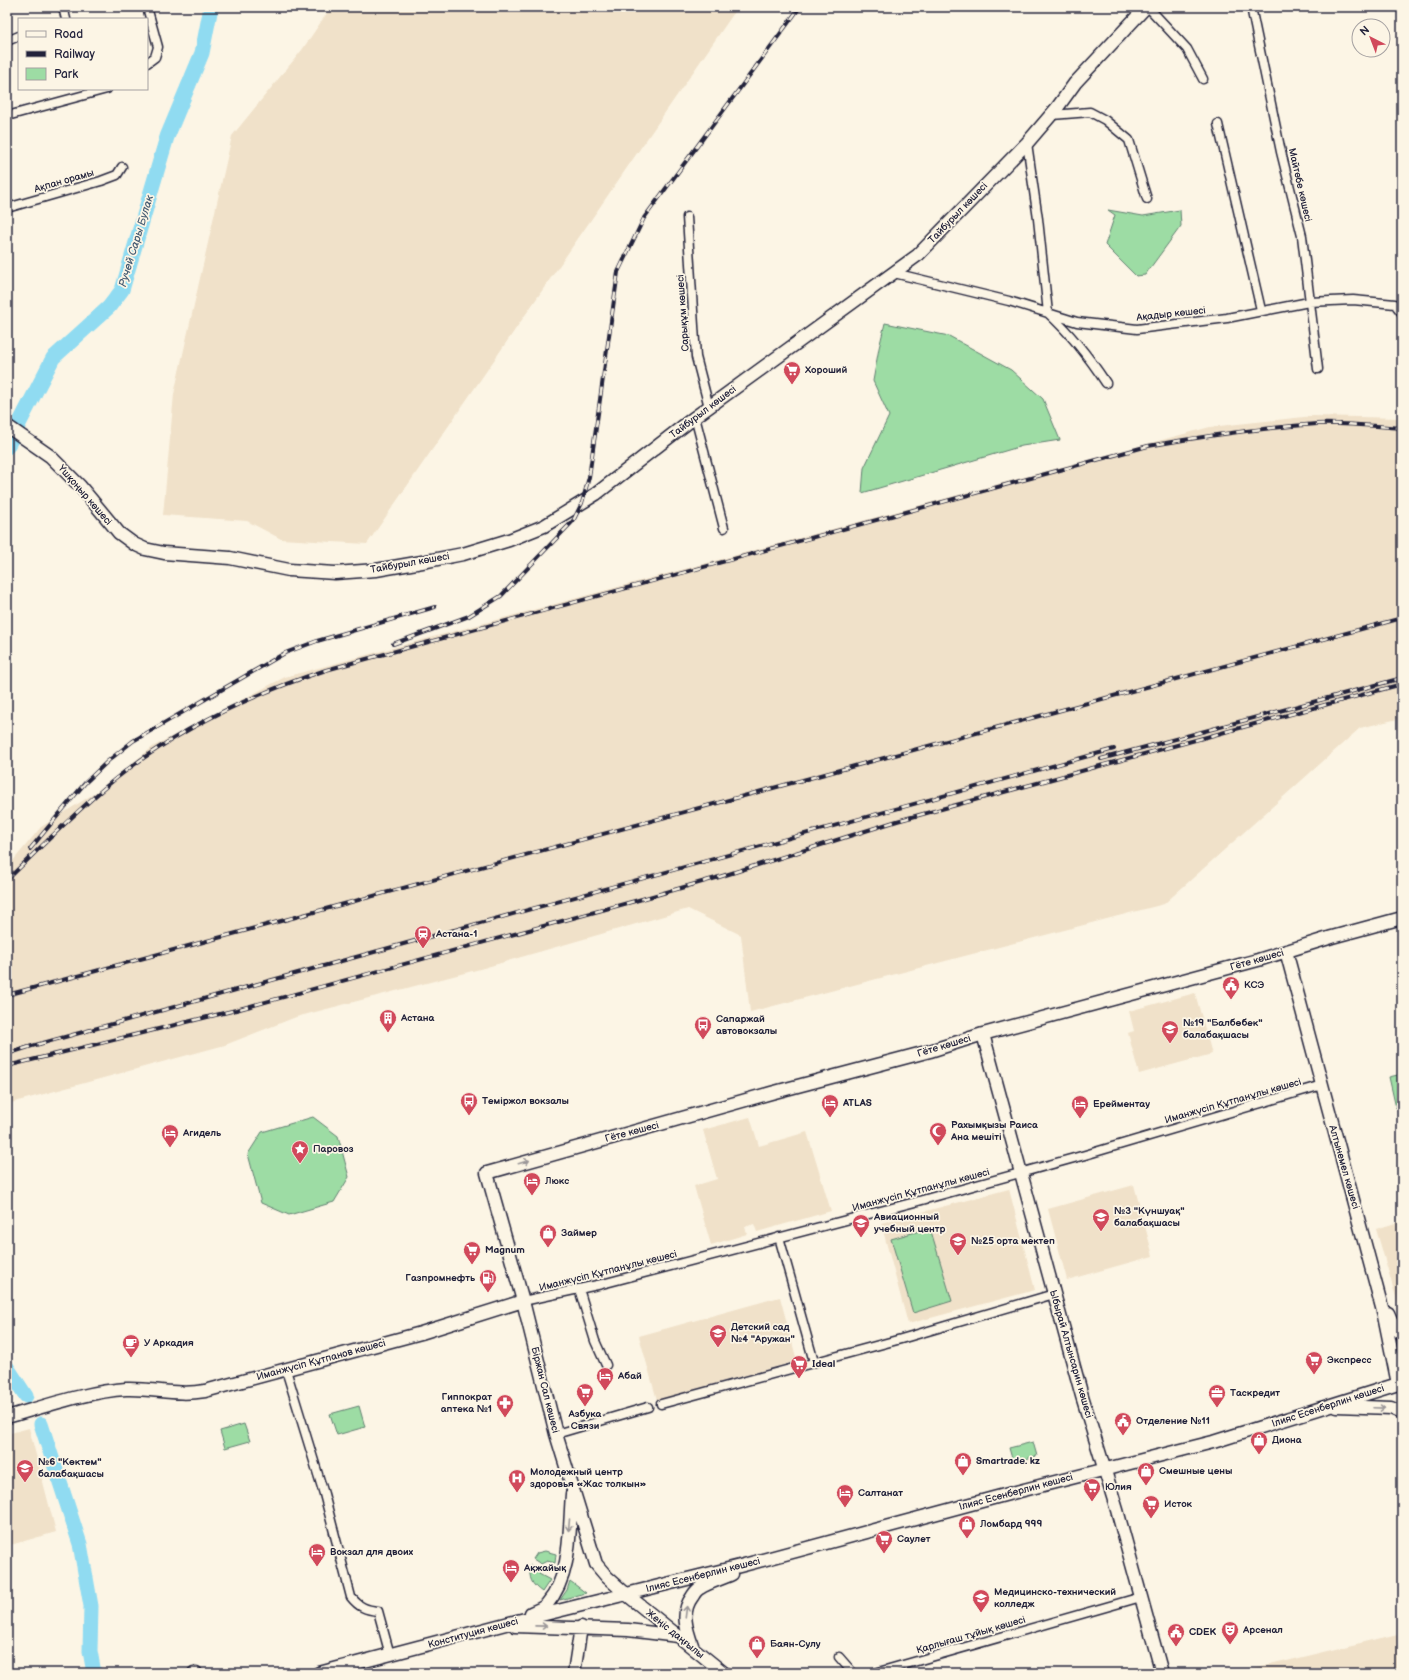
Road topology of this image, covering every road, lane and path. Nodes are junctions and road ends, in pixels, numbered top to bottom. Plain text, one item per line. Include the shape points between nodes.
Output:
1 (63, 7) edge
2 (147, 7) edge
3 (1147, 7) edge
4 (1251, 7) edge
5 (66, 18) edge
6 (18, 36) edge
7 (7, 41) edge
8 (148, 62) edge
9 (1203, 79) dead end
10 (97, 90) edge
11 (1052, 115) junction
12 (7, 116) edge
13 (1218, 124) dead end
14 (1027, 143) junction
15 (122, 167) dead end
16 (1147, 199) dead end
17 (7, 208) edge
18 (687, 217) dead end
19 (894, 273) junction
20 (1309, 302) junction
21 (1261, 310) junction
22 (1048, 313) junction
23 (1402, 313) edge
24 (1318, 368) dead end
25 (1106, 383) dead end
26 (709, 407) junction
27 (695, 417) junction
28 (8, 426) edge
29 (724, 528) dead end
30 (144, 549) joint
31 (1402, 918) edge
32 (1286, 951) junction
33 (983, 1034) junction
34 (1322, 1085) junction
35 (487, 1173) joint
36 (1021, 1173) junction
37 (779, 1237) junction
38 (1377, 1286) junction
39 (579, 1289) junction
40 (1054, 1294) junction
41 (523, 1301) junction
42 (1402, 1335) edge
43 (814, 1362) junction
44 (606, 1365) dead end
45 (286, 1370) junction
46 (1401, 1384) edge
47 (661, 1404) dead end
48 (1326, 1406) junction
49 (648, 1407) dead end
50 (1402, 1413) edge
51 (7, 1417) edge
52 (556, 1434) junction
53 (1104, 1469) junction
54 (572, 1487) junction
55 (763, 1560) junction
56 (626, 1594) junction
57 (1141, 1597) junction
58 (517, 1621) junction
59 (502, 1626) junction
60 (581, 1628) junction
61 (678, 1636) junction
62 (694, 1649) junction
63 (390, 1655) junction
64 (839, 1657) dead end
65 (319, 1673) edge
66 (574, 1673) edge
67 (724, 1673) edge
68 (853, 1673) edge
69 (875, 1673) edge
70 (1162, 1673) edge

1 - 5 street
2 - 8 street via 158,47 155,57
3 - 9 street via 1187,49
3 - 11 main road, Тайбурыл көшесі via 1074,84
4 - 20 street, Майтөбе көшесі via 1281,152 1302,236
6 - 7 street
10 - 12 street
11 - 14 main road, Тайбурыл көшесі
11 - 16 street via 1090,112 1105,120 1129,140
13 - 21 street
14 - 19 main road, Тайбурыл көшесі via 918,255
14 - 22 street
15 - 17 street, Ақпан орамы via 117,175 101,181
18 - 26 street, Сарықұм көшесі via 696,357
19 - 22 street, Ақадыр көшесі
19 - 26 main road, Тайбурыл көшесі
20 - 21 street, Ақадыр көшесі
20 - 23 street, Ақадыр көшесі via 1353,300 1396,304
20 - 24 street, Майтөбе көшесі
21 - 22 street, Ақадыр көшесі via 1227,318 1137,329 1089,324
22 - 25 street via 1084,350
26 - 27 main road, Тайбурыл көшесі
27 - 29 street
27 - 30 main road, Тайбурыл көшесі via 596,494 544,526 510,540 463,554 376,570 335,573 289,570 230,558
28 - 30 main road, Үшқоңыр көшесі via 50,456 71,476 118,533
31 - 32 main road, Гёте көшесі
32 - 33 main road, Гёте көшесі
32 - 34 main road, Алтынемел көшесі
35 -> 33 main road, Гёте көшесі via 930,1051
33 - 36 main road, Ыбырай Алтынсарин көшесі
34 - 36 street, Иманжүсіп Құтпанұлы көшесі
34 - 38 main road, Алтынемел көшесі
35 - 41 main road, Біржан Сал көшесі
36 - 37 street, Иманжүсіп Құтпанұлы көшесі
36 - 40 main road, Ыбырай Алтынсарин көшесі
37 - 39 street, Иманжүсіп Құтпанұлы көшесі
37 - 43 street
38 - 42 main road via 1392,1322
38 - 46 main road, Алтынемел көшесі
39 - 41 street, Иманжүсіп Құтпанұлы көшесі
39 - 44 street via 595,1341
40 - 43 street
40 - 53 main road, Ыбырай Алтынсарин көшесі
41 - 45 main road, Иманжүсіп Құтпанов көшесі via 421,1333
41 - 52 main road, Біржан Сал көшесі
43 - 47 street
45 - 51 main road, Иманжүсіп Құтпанов көшесі via 190,1394 134,1389 115,1390
45 - 63 street via 324,1494 351,1597 366,1610 378,1611
46 - 48 main road, Ілияс Есенберлин көшесі
48 -> 50 main road via 1391,1408
48 - 53 main road, Ілияс Есенберлин көшесі via 1214,1442
49 - 52 street
52 - 54 main road, Біржан Сал көшесі
53 - 55 main road, Ілияс Есенберлин көшесі
53 - 57 main road, Ыбырай Алтынсарин көшесі
54 - 56 main road, Біржан Сал көшесі via 596,1564 606,1577
54 -> 58 main road via 565,1565 561,1582 546,1604
55 - 56 main road, Ілияс Есенберлин көшесі
62 -> 55 main road via 687,1631 685,1612 688,1602 699,1588
56 - 58 main road, Конституция көшесі
56 - 61 main road, Жеңіс даңғылы
57 - 69 street, Қарлығаш тұйық көшесі
57 - 70 main road, Ыбырай Алтынсарин көшесі
58 - 59 main road, Конституция көшесі
59 -> 60 main road
59 - 63 main road, Конституция көшесі
60 - 61 main road
60 - 66 main road
61 - 62 main road, Жеңіс даңғылы
62 - 67 main road, Жеңіс даңғылы
63 - 65 main road, Конституция көшесі
64 - 68 street

